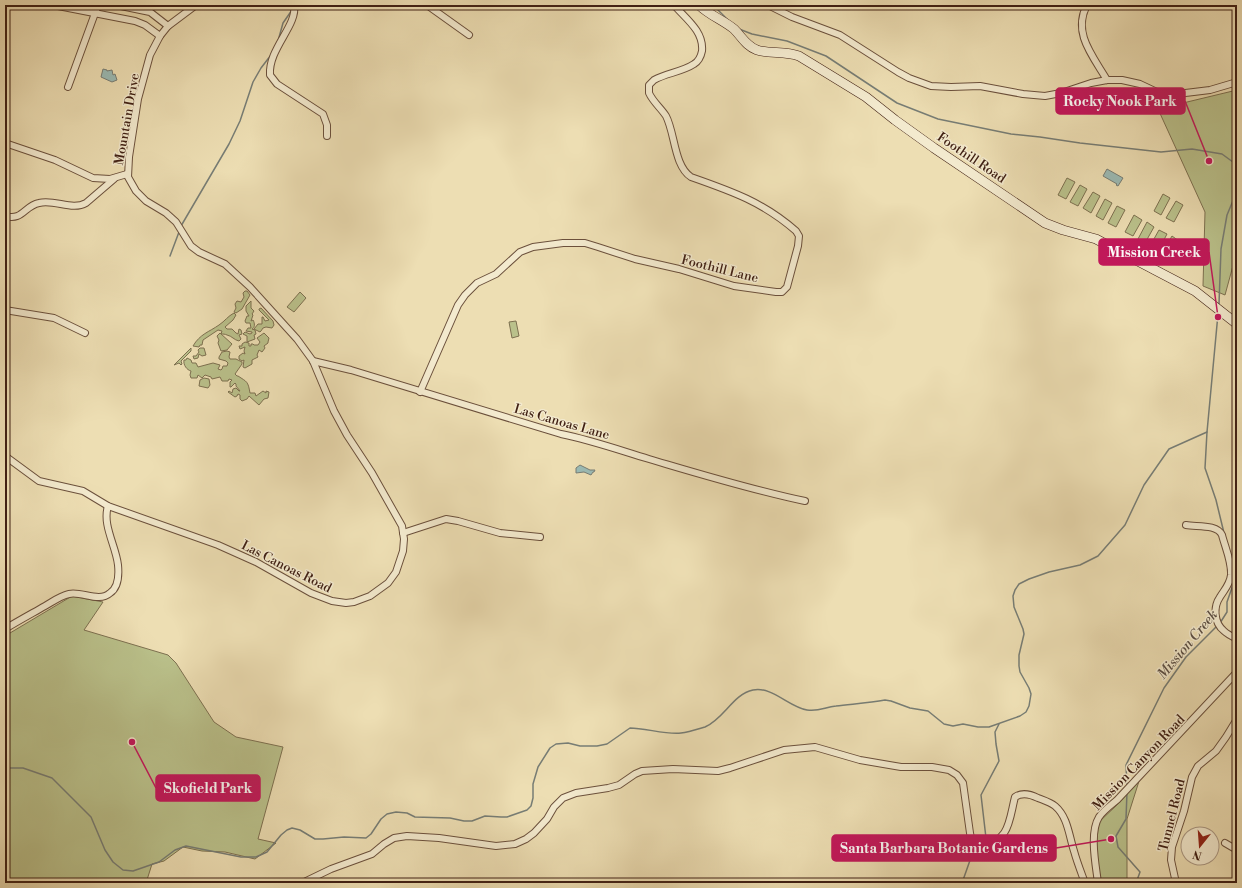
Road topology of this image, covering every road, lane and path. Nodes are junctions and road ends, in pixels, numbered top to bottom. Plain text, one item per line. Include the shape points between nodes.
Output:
1 (53, 5) edge
2 (98, 5) edge
3 (116, 5) edge
4 (196, 5) edge
5 (294, 5) edge
6 (427, 5) edge
7 (674, 5) edge
8 (699, 5) edge
9 (768, 5) edge
10 (1087, 5) edge
11 (95, 13) junction
12 (168, 26) junction
13 (469, 35) dead end
14 (160, 36) junction
15 (1107, 80) junction
16 (1237, 82) edge
17 (68, 87) dead end
18 (327, 136) dead end
19 (5, 143) edge
20 (127, 174) junction
21 (115, 178) junction
22 (5, 216) edge
23 (5, 310) edge
24 (1237, 324) edge
25 (85, 333) dead end
26 (313, 361) junction
27 (420, 392) junction
28 (5, 456) edge
29 (805, 501) dead end
30 (108, 506) junction
31 (1186, 525) dead end
32 (403, 533) junction
33 (540, 537) dead end
34 (5, 629) edge
35 (1237, 639) edge
36 (1237, 672) edge
37 (1237, 719) edge
38 (1225, 843) dead end
39 (1237, 850) edge
40 (302, 883) edge
41 (1085, 883) edge
42 (1098, 883) edge
43 (1176, 883) edge

1 - 11 street
2 - 11 street
3 - 12 street via 150,12
4 - 12 street, Mountain Drive
5 - 18 street via 292,21 270,64 270,75 277,84 324,114 328,125
6 - 13 street
7 - 27 street, Foothill Lane via 696,30 702,43 701,56 692,65 654,80 649,85 649,93 666,117 686,173 758,203 796,231 799,236 798,246 787,287 782,292 776,292 734,286 585,243 533,247 520,252 496,274 477,283 465,295 458,305
8 - 24 main road, Foothill Road via 734,29 744,42 754,49 799,56 866,97 934,148 1046,223 1096,239 1195,291
9 - 15 street via 847,38 898,72 931,86 980,86 1045,96
10 - 15 street via 1081,23 1083,36
11 - 14 street via 135,21
11 - 17 street
12 - 14 street, Mountain Drive
14 - 20 street, Mountain Drive via 150,55 141,86
15 - 16 street via 1131,81 1169,95 1210,90
19 - 21 street, Mountain Drive via 61,163 93,178
20 - 21 street, Mountain Drive
20 - 26 street, Las Canoas Road via 138,194 176,222 195,250 225,264 250,287 297,339
21 - 22 street via 81,205 39,203 19,216
23 - 25 street via 54,318
26 - 27 street, Las Canoas Lane
26 - 32 street, Las Canoas Road via 334,411 398,517
27 - 29 street, Las Canoas Lane via 721,480
28 - 30 street, Las Canoas Road via 39,481 83,491
30 - 32 street, Las Canoas Road via 218,545 256,562 311,593 338,602 362,600 388,583 396,572 403,551
30 - 34 street via 106,517 118,562 117,583 111,593 103,597 76,593 63,596
31 - 35 street via 1214,528 1222,535 1231,575 1227,588 1217,603 1216,614 1222,629
32 - 33 street via 446,519 500,533
36 - 42 street, Mission Canyon Road via 1099,817 1095,826 1094,852
37 - 43 street, Tunnel Road via 1216,751 1198,766 1192,777 1172,847 1171,860
38 - 39 street
40 - 41 street via 372,854 394,838 439,838 509,846 534,833 559,801 571,794 619,785 642,771 672,768 718,771 784,750 815,747 860,760 901,767 949,770 963,783 970,833 974,844 978,845 1001,838 1012,814 1015,798 1025,794 1054,806 1067,824

